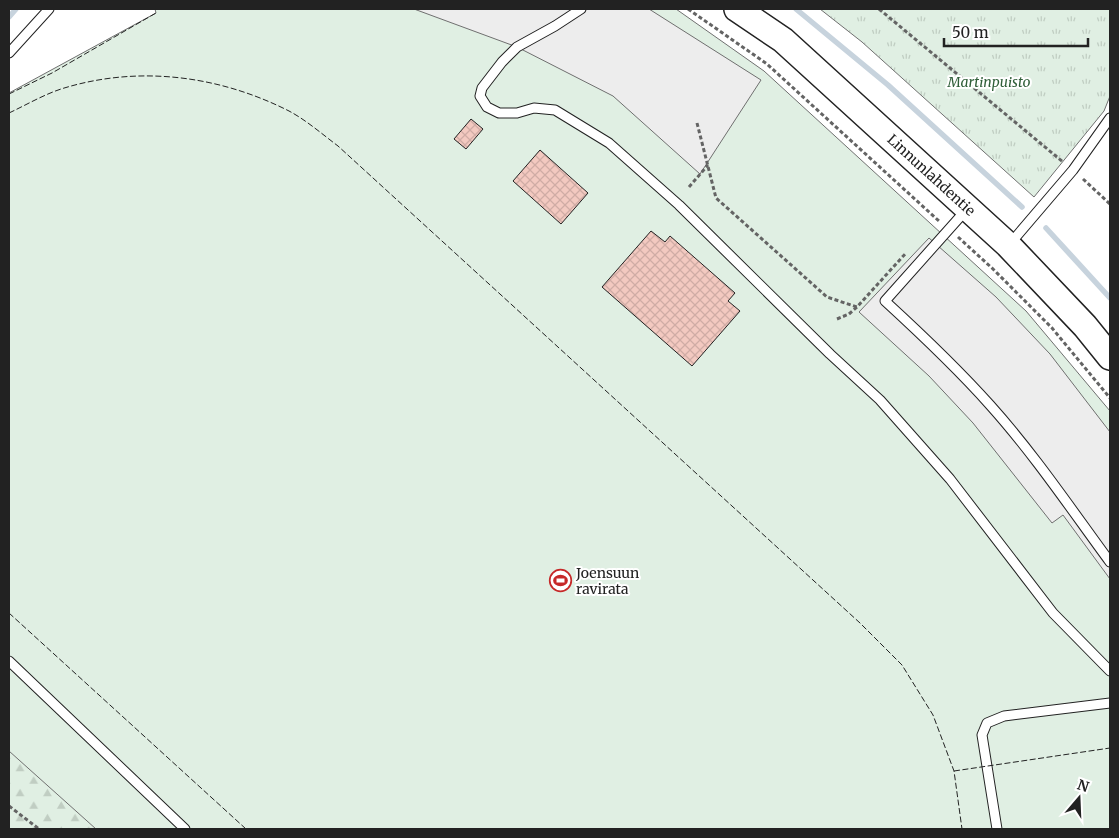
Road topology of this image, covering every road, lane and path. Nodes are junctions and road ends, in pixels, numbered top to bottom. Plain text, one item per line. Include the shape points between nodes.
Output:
1 (49, 9) edge
2 (582, 9) edge
3 (688, 9) edge
4 (738, 9) edge
5 (880, 9) edge
6 (9, 52) edge
7 (1110, 118) edge
8 (697, 123) dead end
9 (708, 165) junction
10 (1073, 170) junction
11 (689, 186) dead end
12 (1110, 204) edge
13 (967, 209) junction
14 (938, 219) junction
15 (931, 227) dead end
16 (948, 229) junction
17 (1008, 245) junction
18 (911, 249) dead end
19 (857, 307) junction
20 (837, 319) dead end
21 (1110, 357) edge
22 (1110, 398) edge
23 (1110, 562) edge
24 (9, 661) edge
25 (1110, 671) edge
26 (1110, 703) edge
27 (9, 806) edge
28 (39, 829) edge
29 (185, 829) edge
30 (997, 829) edge

1 - 6 lane
2 - 25 lane via 517,47 502,62 482,88 480,96 487,106 499,113 517,113 534,108 555,110 609,143 679,205 880,400 950,479 1053,613
3 - 14 path via 767,64
4 - 13 street, Linnunlahdentie via 783,40
5 - 10 path
7 - 10 lane
8 - 9 path
9 - 11 path
9 - 19 path via 716,198 827,297
10 - 12 path
10 - 17 lane
13 - 16 lane
13 - 17 street, Linnunlahdentie
14 - 15 path
14 - 16 path
16 - 22 path via 1052,328
16 - 23 lane via 885,301 991,406
17 - 21 street, Linnunlahdentie
18 - 19 path
19 - 20 path
24 - 29 lane
26 - 30 lane via 1004,716 987,723 982,735
27 - 28 path

